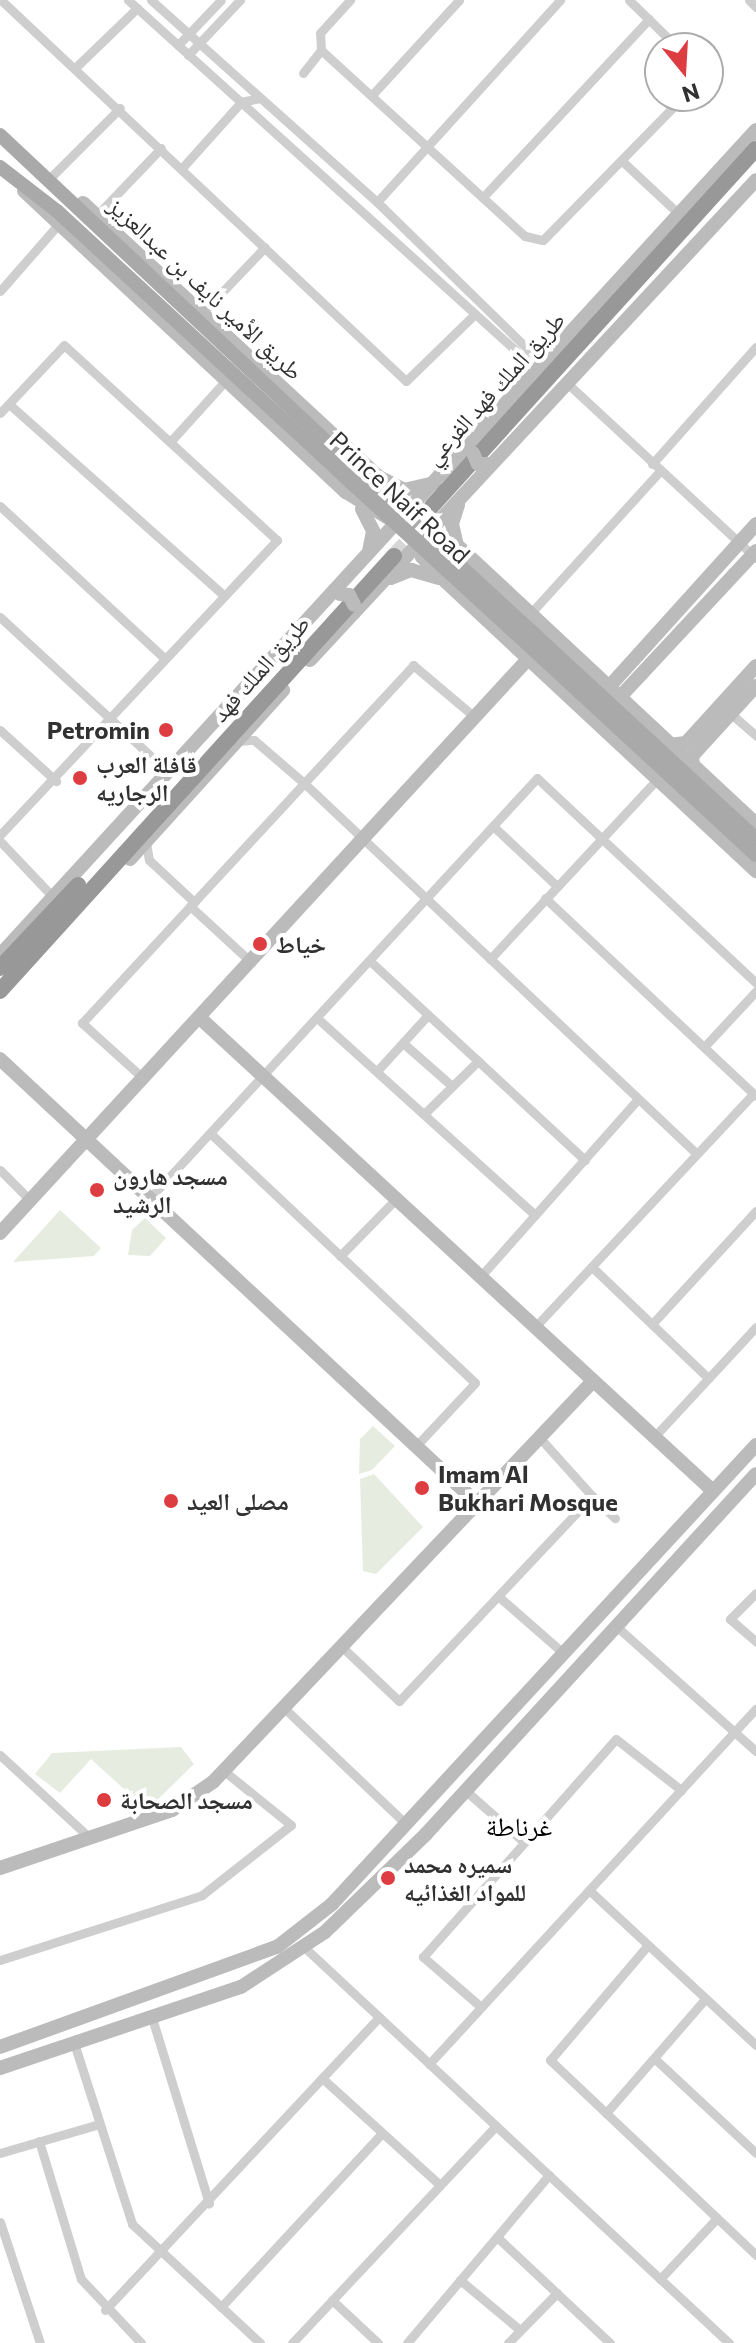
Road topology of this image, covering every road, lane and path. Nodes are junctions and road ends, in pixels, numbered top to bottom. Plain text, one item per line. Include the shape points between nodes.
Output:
1 (1, 0) edge
2 (128, 0) edge
3 (221, 0) edge
4 (240, 0) edge
5 (350, 0) edge
6 (459, 0) edge
7 (560, 0) edge
8 (629, 0) edge
9 (749, 0) edge
10 (153, 1) edge
11 (138, 4) edge
12 (756, 7) edge
13 (649, 19) junction
14 (662, 32) edge
15 (188, 34) junction
16 (199, 44) junction
17 (178, 45) junction
18 (321, 50) junction
19 (188, 55) junction
20 (76, 67) junction
21 (303, 73) dead end
22 (372, 95) junction
23 (260, 98) junction
24 (241, 102) junction
25 (120, 108) junction
26 (669, 112) edge
27 (756, 130) edge
28 (0, 135) edge
29 (429, 145) junction
30 (161, 148) junction
31 (756, 149) edge
32 (22, 156) junction
33 (622, 161) junction
34 (756, 163) edge
35 (182, 168) junction
36 (5, 172) edge
37 (52, 176) junction
38 (756, 180) edge
39 (484, 196) junction
40 (748, 196) edge
41 (377, 202) junction
42 (96, 216) junction
43 (681, 216) junction
44 (57, 226) junction
45 (265, 247) junction
46 (1, 287) edge
47 (202, 313) junction
48 (475, 314) junction
49 (756, 347) edge
50 (558, 350) junction
51 (226, 380) junction
52 (568, 384) junction
53 (526, 385) junction
54 (9, 404) junction
55 (0, 413) edge
56 (170, 442) junction
57 (474, 448) junction
58 (492, 463) junction
59 (656, 467) junction
60 (348, 472) junction
61 (375, 473) junction
62 (441, 479) junction
63 (351, 497) junction
64 (460, 501) junction
65 (0, 506) edge
66 (432, 510) junction
67 (756, 524) edge
68 (412, 530) junction
69 (739, 543) junction
70 (393, 550) junction
71 (755, 554) edge
72 (368, 555) junction
73 (473, 561) junction
74 (385, 582) junction
75 (446, 582) junction
76 (504, 592) junction
77 (223, 595) junction
78 (334, 597) junction
79 (353, 611) junction
80 (484, 616) junction
81 (0, 617) edge
82 (520, 622) junction
83 (529, 658) junction
84 (165, 659) junction
85 (633, 660) junction
86 (756, 666) edge
87 (645, 670) junction
88 (756, 686) edge
89 (613, 693) junction
90 (730, 713) junction
91 (476, 718) junction
92 (110, 720) junction
93 (0, 730) edge
94 (756, 736) edge
95 (238, 741) junction
96 (669, 745) junction
97 (693, 767) junction
98 (168, 772) junction
99 (658, 778) junction
100 (56, 781) junction
101 (304, 783) junction
102 (756, 824) edge
103 (493, 826) junction
104 (604, 837) junction
105 (0, 838) edge
106 (756, 839) edge
107 (364, 840) junction
108 (146, 842) junction
109 (756, 855) edge
110 (756, 871) edge
111 (557, 886) junction
112 (53, 897) junction
113 (545, 898) junction
114 (427, 899) junction
115 (192, 904) junction
116 (42, 945) junction
117 (0, 955) edge
118 (490, 959) junction
119 (370, 961) junction
120 (251, 962) junction
121 (0, 968) edge
122 (756, 983) edge
123 (0, 991) edge
124 (756, 991) edge
125 (428, 1015) junction
126 (200, 1018) junction
127 (317, 1018) junction
128 (403, 1043) junction
129 (704, 1047) junction
130 (0, 1059) edge
131 (478, 1061) junction
132 (377, 1071) junction
133 (263, 1076) junction
134 (144, 1079) junction
135 (452, 1086) junction
136 (755, 1095) edge
137 (638, 1099) junction
138 (424, 1114) junction
139 (210, 1133) junction
140 (85, 1142) junction
141 (697, 1154) junction
142 (585, 1160) junction
143 (0, 1170) edge
144 (396, 1199) junction
145 (30, 1200) junction
146 (148, 1200) junction
147 (756, 1211) edge
148 (535, 1215) junction
149 (0, 1233) edge
150 (340, 1256) junction
151 (592, 1267) junction
152 (480, 1277) junction
153 (652, 1324) junction
154 (535, 1327) junction
155 (756, 1327) edge
156 (708, 1378) junction
157 (593, 1381) junction
158 (539, 1437) junction
159 (654, 1437) junction
160 (756, 1445) edge
161 (416, 1446) junction
162 (756, 1475) edge
163 (713, 1491) junction
164 (592, 1496) junction
165 (476, 1502) junction
166 (615, 1518) dead end
167 (756, 1593) edge
168 (498, 1596) junction
169 (616, 1626) junction
170 (756, 1642) edge
171 (341, 1646) junction
172 (563, 1653) junction
173 (283, 1707) junction
174 (756, 1709) edge
175 (735, 1732) junction
176 (756, 1751) edge
177 (0, 1755) edge
178 (224, 1771) junction
179 (681, 1790) junction
180 (466, 1791) junction
181 (405, 1823) junction
182 (90, 1838) junction
183 (524, 1842) junction
184 (0, 1868) edge
185 (589, 1890) junction
186 (648, 1945) junction
187 (304, 1947) junction
188 (0, 1960) edge
189 (706, 1998) junction
190 (481, 2007) junction
191 (379, 2017) junction
192 (152, 2018) junction
193 (74, 2043) junction
194 (756, 2045) edge
195 (0, 2047) edge
196 (654, 2058) junction
197 (429, 2064) junction
198 (0, 2068) edge
199 (322, 2078) junction
200 (606, 2113) junction
201 (99, 2124) junction
202 (496, 2126) junction
203 (382, 2133) junction
204 (39, 2141) junction
205 (0, 2153) edge
206 (756, 2153) edge
207 (549, 2175) junction
208 (440, 2185) junction
209 (209, 2203) junction
210 (717, 2218) junction
211 (0, 2222) edge
212 (497, 2237) junction
213 (163, 2253) junction
214 (756, 2255) edge
215 (660, 2279) junction
216 (460, 2280) junction
217 (557, 2293) junction
218 (332, 2300) junction
219 (221, 2307) junction
220 (105, 2310) junction
221 (520, 2330) junction
222 (40, 2343) edge
223 (141, 2343) edge
224 (260, 2343) edge
225 (292, 2343) edge
226 (378, 2343) edge
227 (407, 2343) edge
228 (508, 2343) edge
229 (610, 2343) edge
230 (729, 2343) edge

1 - 20 street
2 - 11 street
3 - 15 street
4 - 16 street
5 - 18 street via 320,33
6 - 22 street
7 - 29 street
8 - 13 street
9 - 12 street
10 - 11 street
10 - 15 street
11 - 17 street
11 - 20 street
13 - 14 street
13 - 39 street
15 - 16 street
15 - 17 street
16 - 19 street
16 - 23 street
17 - 19 street
18 - 21 street
18 - 22 street
19 - 24 street
20 - 25 street
22 - 29 street
23 - 24 street
23 - 41 street
24 - 35 street
24 - 48 street
25 - 30 street
25 - 37 street
26 - 33 street
27 - 43 street, طريق الملك فهد الفرعي
28 - 32 main road, طريق الأمير نايف بن عبدالعزيز
29 - 39 street
29 - 41 street
30 - 35 street
30 - 42 street
31 - 66 highway
32 - 37 street, طريق الأمير نايف بن عبدالعزيز
32 - 60 main road, Prince Naif Road
33 - 39 street via 543,240 525,236
33 - 43 street
34 - 66 highway
35 - 45 street
36 - 44 street
36 - 60 main road, Prince Naif Road via 57,211
37 - 42 street, طريق الأمير نايف بن عبدالعزيز
38 - 40 street
40 - 52 street
41 - 50 street via 532,353
42 - 47 street, طريق الأمير نايف بن عبدالعزيز
43 - 50 street, طريق الملك فهد الفرعي
44 - 46 street
44 - 51 street
45 - 47 street
45 - 48 street via 406,381
47 - 61 street, طريق الأمير نايف بن عبدالعزيز
48 - 53 street via 525,359
49 - 59 street
50 - 53 street, طريق الملك فهد الفرعي
51 - 56 street
51 - 63 street
52 - 58 street
52 - 59 street
53 - 57 street, طريق الملك فهد الفرعي
54 - 55 street
54 - 56 street via 64,345
54 - 77 street
56 - 77 street via 277,540
57 - 58 street, bridge via 478,464
57 - 62 street, طريق الملك فهد الفرعي
58 - 64 street
59 - 69 street
59 - 82 street
60 - 82 main road, Prince Naif Road, bridge
61 - 62 street via 411,491
61 - 63 street via 372,489
61 - 68 street via 399,501
62 - 66 street, طريق الملك فهد الفرعي
63 - 68 street via 383,519
63 - 72 street via 373,531
64 - 66 street
64 - 73 street via 452,531
65 - 84 street
66 - 68 street
66 - 68 street
67 - 69 street
68 - 70 street
68 - 70 street
68 - 73 street via 440,539
68 - 75 street via 422,557
69 - 71 street
69 - 85 street
70 - 72 street
70 - 74 street
70 - 116 highway, طريق الملك فهد
70 - 121 highway, طريق الملك فهد
71 - 87 street
72 - 78 street
73 - 76 street, Prince Naif Road
74 - 75 street via 418,570
74 - 79 street
75 - 80 street
76 - 80 street via 483,599
76 - 82 street, Prince Naif Road
77 - 84 street
78 - 79 street, bridge via 349,595
78 - 98 street
79 - 95 street
80 - 83 street
81 - 92 street
82 - 89 street, Prince Naif Road
82 - 106 main road, Prince Naif Road
82 - 109 main road, Prince Naif Road
83 - 91 street
83 - 99 street
84 - 92 street
85 - 87 street
85 - 89 street
86 - 96 street via 686,743
87 - 89 street
88 - 90 street
89 - 96 street, Prince Naif Road
90 - 94 street
90 - 97 street via 692,756
91 - 101 street via 413,665
91 - 107 street
92 - 98 street
92 - 100 street
93 - 100 street
95 - 101 street via 254,740
95 - 108 street
96 - 97 street, Prince Naif Road
97 - 102 street, Prince Naif Road
98 - 112 street
99 - 104 street
99 - 110 street
100 - 105 street
101 - 107 street
101 - 115 street
103 - 104 street via 537,778
103 - 111 street
103 - 114 street
104 - 111 street
104 - 122 street
105 - 112 street
107 - 114 street
107 - 120 street
108 - 115 street via 149,860
108 - 116 street
111 - 113 street
112 - 117 street
113 - 118 street
113 - 129 street
114 - 118 street
114 - 119 street
115 - 120 street
115 - 134 street via 82,1023
116 - 123 highway, طريق الملك فهد
118 - 137 street
119 - 125 street
119 - 127 street
120 - 126 street
124 - 129 street
125 - 128 street
125 - 131 street
126 - 133 street
126 - 134 street
127 - 132 street
127 - 133 street
128 - 132 street
128 - 135 street
129 - 136 street
130 - 140 street
131 - 135 street
131 - 142 street
132 - 138 street
133 - 139 street
133 - 144 street
134 - 140 street
135 - 138 street
136 - 141 street
137 - 141 street
137 - 142 street
138 - 148 street
139 - 146 street
139 - 150 street
140 - 145 street
140 - 146 street
141 - 151 street
142 - 148 street
143 - 145 street
144 - 150 street
144 - 152 street
145 - 149 street
146 - 161 street
147 - 153 street
148 - 152 street
150 - 161 street via 475,1383
151 - 153 street
151 - 154 street
152 - 154 street
153 - 156 street
154 - 157 street
155 - 156 street
156 - 159 street
157 - 158 street
157 - 159 street
158 - 164 street
158 - 165 street
159 - 163 street
160 - 163 street
161 - 165 street
162 - 169 street
163 - 172 street
164 - 166 street
164 - 168 street
165 - 171 street
167 - 170 street via 730,1619
168 - 171 street via 399,1701
168 - 172 street
169 - 175 street
169 - 180 street
171 - 173 street
172 - 181 street
173 - 178 street
173 - 181 street
174 - 175 street
175 - 176 street
175 - 179 street
177 - 182 street
178 - 182 street via 172,1810
178 - 188 street via 291,1825 202,1895
179 - 183 street via 616,1739
179 - 185 street
180 - 183 street
180 - 187 street via 394,1866
181 - 195 street via 332,1904 277,1947
182 - 184 street
183 - 190 street via 423,1957
185 - 186 street
185 - 190 street
186 - 189 street
186 - 200 street via 550,2060
187 - 191 street
187 - 192 street via 241,1987
189 - 194 street
189 - 196 street
190 - 197 street
191 - 197 street
191 - 199 street
192 - 193 street
192 - 209 street
193 - 198 street
193 - 201 street
196 - 200 street
196 - 206 street
197 - 202 street
199 - 203 street
199 - 209 street
200 - 210 street
201 - 204 street
201 - 213 street via 132,2224
202 - 207 street
202 - 208 street
203 - 208 street
203 - 219 street
204 - 205 street
204 - 220 street via 81,2279
207 - 212 street
207 - 215 street
208 - 218 street
209 - 213 street
210 - 214 street
210 - 215 street
211 - 222 street
212 - 216 street
212 - 217 street
213 - 219 street
213 - 220 street
215 - 230 street
216 - 221 street
216 - 227 street
217 - 221 street
217 - 229 street
218 - 225 street
218 - 226 street
219 - 224 street
220 - 223 street
221 - 228 street

